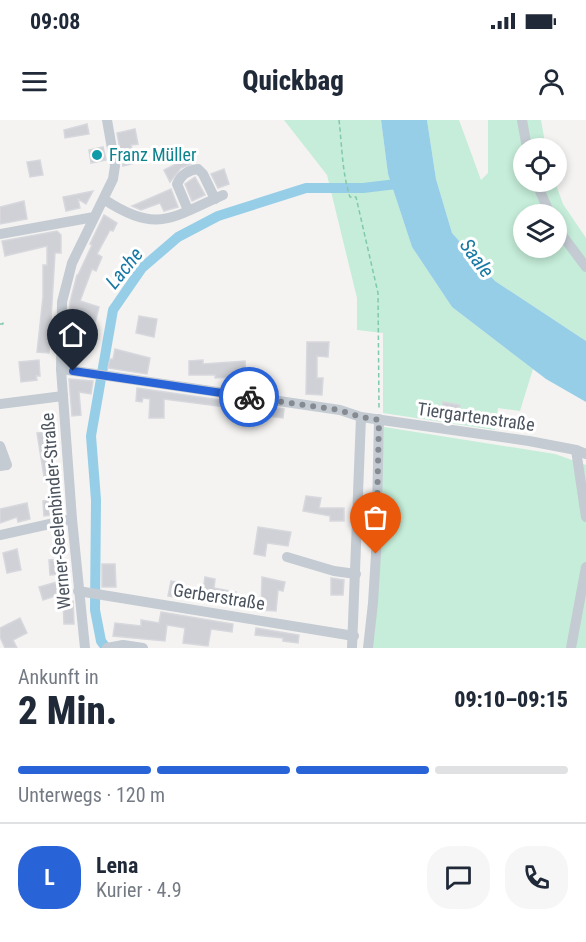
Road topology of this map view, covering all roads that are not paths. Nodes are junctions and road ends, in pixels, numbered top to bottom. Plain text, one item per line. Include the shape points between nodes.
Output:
1 (107, 120) edge
2 (522, 120) edge
3 (525, 138) edge
4 (105, 200) junction
5 (188, 210) junction
6 (94, 217) junction
7 (0, 234) edge
8 (567, 242) edge
9 (586, 267) edge
10 (61, 369) junction
11 (63, 396) junction
12 (0, 405) edge
13 (361, 417) junction
14 (379, 420) junction
15 (0, 446) edge
16 (581, 452) edge
17 (0, 466) edge
18 (586, 517) edge
19 (72, 519) junction
20 (0, 535) edge
21 (287, 557) dead end
22 (586, 567) edge
23 (356, 574) junction
24 (82, 592) junction
25 (353, 642) edge
26 (109, 647) edge
27 (85, 648) edge
28 (142, 648) edge
29 (368, 648) edge
30 (571, 648) edge

1 - 4 street, Werner-Seelenbinder-Straße via 115,166
2 - 3 street
4 - 5 street via 132,216 154,221
4 - 6 street, Werner-Seelenbinder-Straße
5 - 5 street via 219,197 198,169 180,177 177,184
6 - 7 street
6 - 10 street, Werner-Seelenbinder-Straße via 72,263 62,302
8 - 9 street
10 - 11 street, Werner-Seelenbinder-Straße
10 - 13 street, Tiergartenstraße via 339,410
11 - 12 street
11 - 19 street, Werner-Seelenbinder-Straße
13 - 14 street, Tiergartenstraße
13 - 23 street
14 - 16 street, Tiergartenstraße
14 - 29 street via 376,554
15 - 17 street via 7,465
16 - 18 street
19 - 20 street
19 - 24 street, Werner-Seelenbinder-Straße
21 - 23 street
22 - 30 street
23 - 25 street
24 - 25 street, Gerberstraße
24 - 27 street, Werner-Seelenbinder-Straße
26 - 28 street

